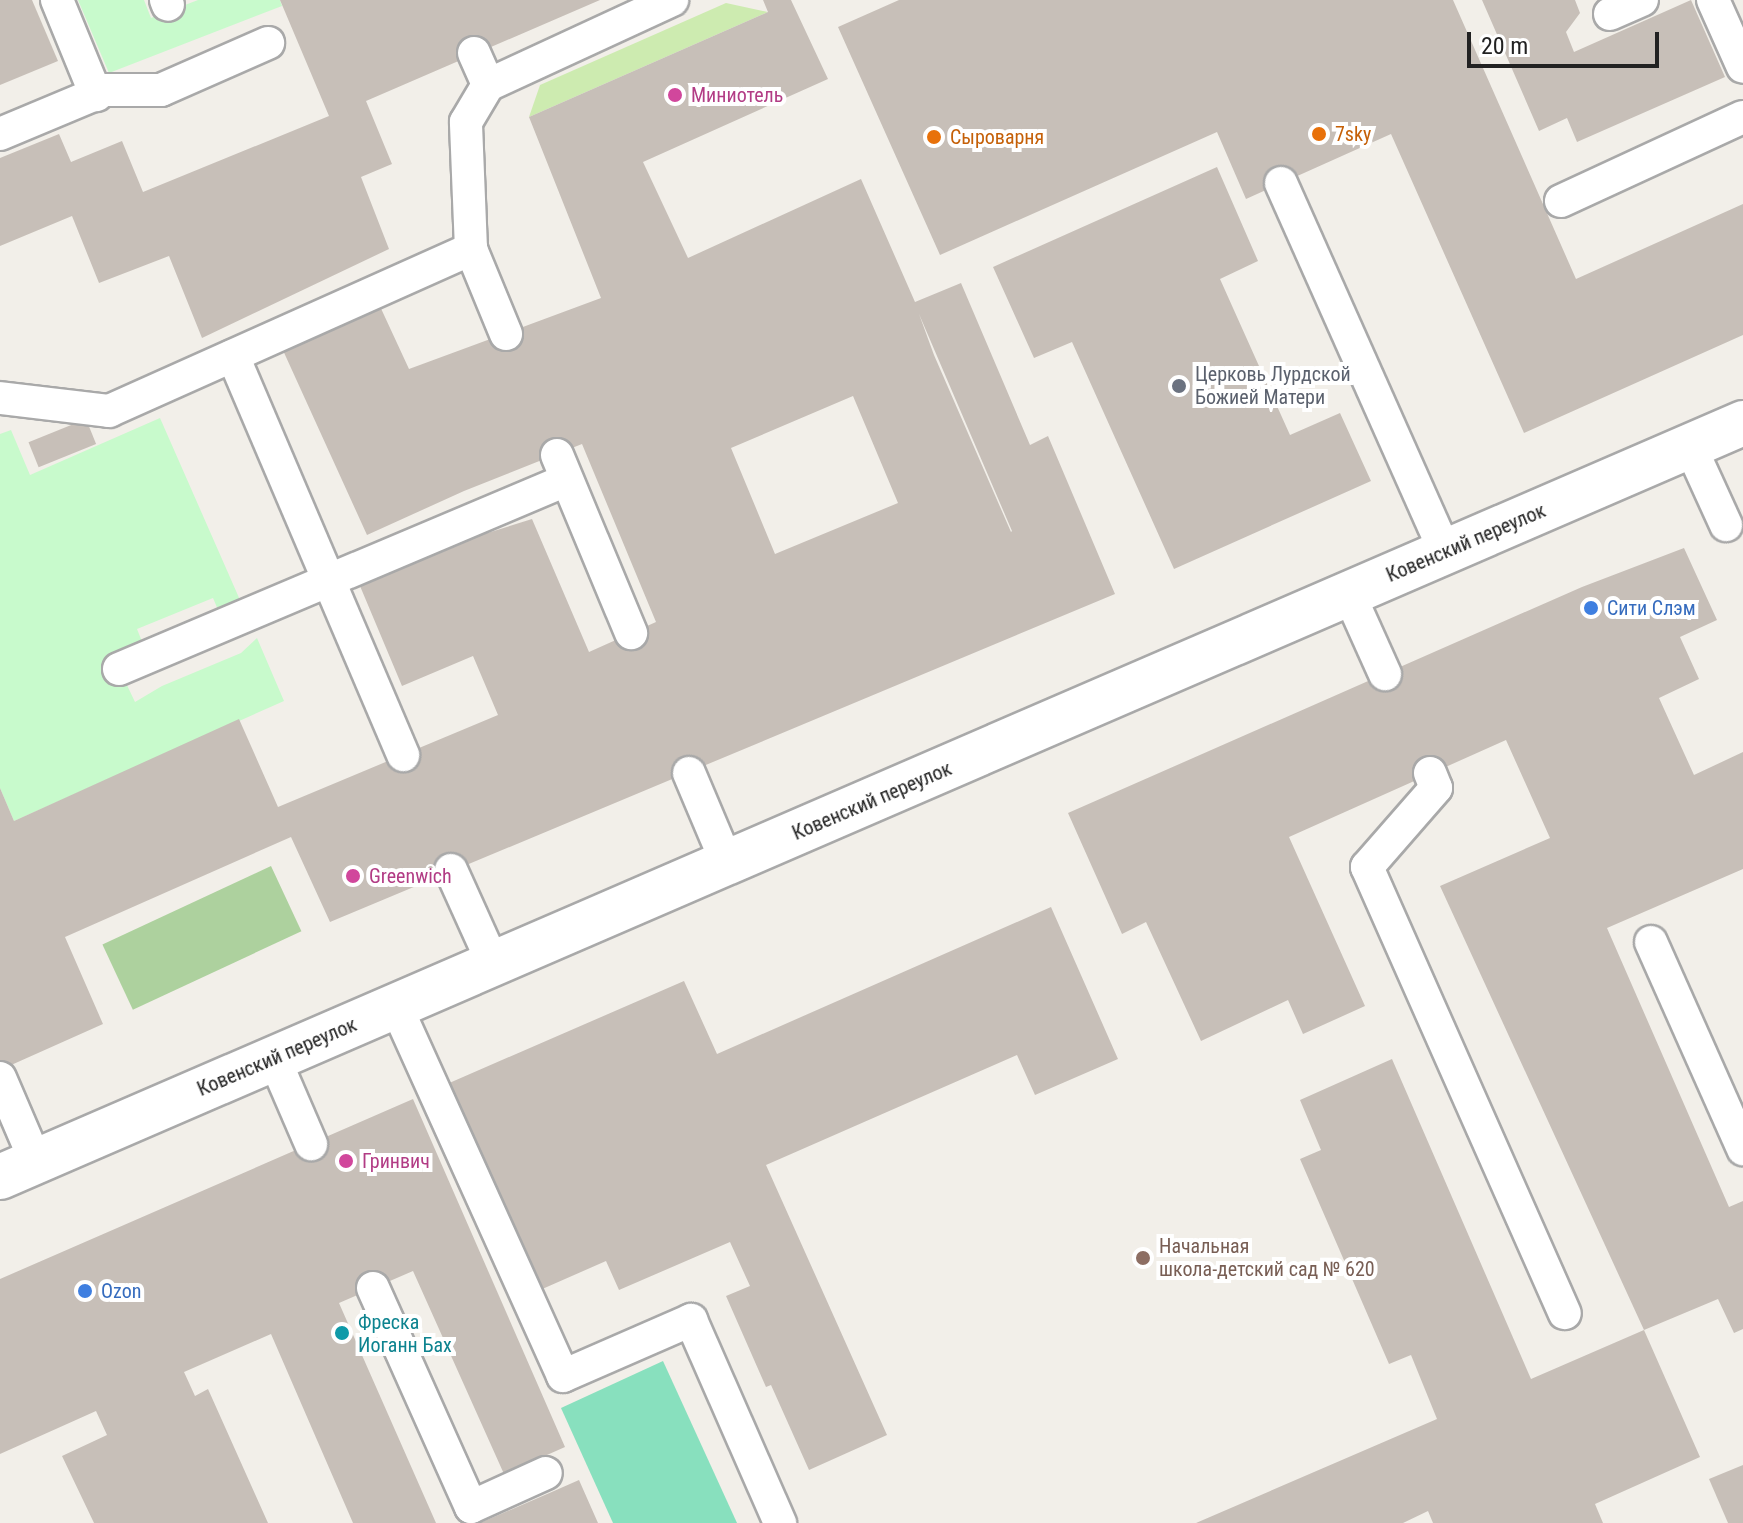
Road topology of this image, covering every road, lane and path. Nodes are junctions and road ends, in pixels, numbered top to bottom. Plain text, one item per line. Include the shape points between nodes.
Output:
1 (57, 0) edge
2 (672, 0) edge
3 (1642, 0) edge
4 (1727, 13) edge
5 (1610, 14) dead end
6 (268, 43) dead end
7 (474, 53) dead end
8 (1743, 67) edge
9 (488, 85) junction
10 (96, 95) junction
11 (1743, 117) edge
12 (0, 134) edge
13 (1281, 183) dead end
14 (1561, 201) dead end
15 (471, 249) junction
16 (506, 334) dead end
17 (233, 356) junction
18 (0, 398) edge
19 (1743, 423) edge
20 (1690, 446) junction
21 (1726, 525) dead end
22 (1445, 552) junction
23 (330, 580) junction
24 (1349, 594) junction
25 (631, 633) dead end
26 (119, 669) dead end
27 (1385, 674) dead end
28 (403, 755) dead end
29 (689, 773) dead end
30 (1430, 773) dead end
31 (727, 863) junction
32 (451, 870) dead end
33 (1651, 942) dead end
34 (493, 963) junction
35 (396, 1006) junction
36 (274, 1058) junction
37 (0, 1078) edge
38 (311, 1144) dead end
39 (1743, 1149) edge
40 (18, 1170) edge
41 (373, 1288) dead end
42 (1565, 1313) dead end
43 (546, 1473) dead end
44 (780, 1523) edge

1 - 10 lane
2 - 9 lane
3 - 5 lane
4 - 8 lane
6 - 10 lane via 161,90 105,90
7 - 9 lane
9 - 15 lane via 466,122
10 - 12 lane
11 - 14 lane
13 - 22 lane
15 - 16 lane
15 - 17 lane
17 - 18 lane via 109,411
17 - 23 lane
19 - 20 street, Ковенский переулок
20 - 21 lane
20 - 22 street, Ковенский переулок
22 - 24 street, Ковенский переулок
23 - 25 lane via 562,467
23 - 26 lane
23 - 28 lane
24 - 27 lane
24 - 31 street, Ковенский переулок
29 - 31 lane
30 - 42 lane via 1436,788 1367,867
31 - 34 street, Ковенский переулок
32 - 34 lane
33 - 39 lane
34 - 35 street, Ковенский переулок
35 - 36 street, Ковенский переулок
35 - 44 lane via 563,1376 691,1320
36 - 38 lane
36 - 40 street, Ковенский переулок
37 - 40 lane
41 - 43 lane via 471,1507

